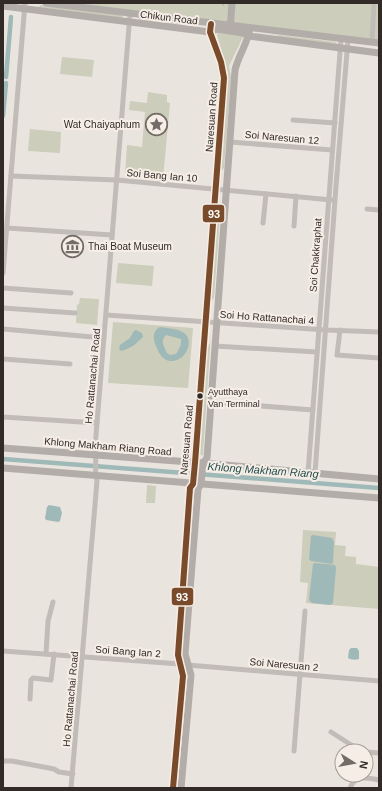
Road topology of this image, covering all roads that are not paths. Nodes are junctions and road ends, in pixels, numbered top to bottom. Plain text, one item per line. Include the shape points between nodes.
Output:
1 (46, 3) edge
2 (232, 3) edge
3 (374, 3) edge
4 (3, 6) edge
5 (24, 6) edge
6 (130, 14) junction
7 (129, 22) junction
8 (211, 24) junction
9 (230, 28) junction
10 (250, 28) junction
11 (210, 32) junction
12 (249, 36) junction
13 (345, 39) junction
14 (375, 43) edge
15 (344, 48) junction
16 (379, 53) edge
17 (336, 108) junction
18 (343, 109) junction
19 (293, 120) dead end
20 (334, 123) junction
21 (230, 142) junction
22 (332, 150) junction
23 (11, 176) junction
24 (117, 180) junction
25 (215, 189) junction
26 (227, 190) junction
27 (266, 194) junction
28 (296, 196) junction
29 (329, 199) junction
30 (335, 200) junction
31 (367, 209) dead end
32 (379, 210) edge
33 (263, 223) dead end
34 (294, 226) dead end
35 (7, 228) junction
36 (112, 235) junction
37 (3, 273) edge
38 (322, 287) junction
39 (329, 287) junction
40 (3, 288) edge
41 (71, 293) dead end
42 (3, 308) edge
43 (75, 313) dead end
44 (106, 315) junction
45 (205, 321) junction
46 (217, 322) junction
47 (3, 329) edge
48 (319, 329) junction
49 (326, 330) junction
50 (340, 330) junction
51 (379, 332) edge
52 (104, 338) junction
53 (215, 346) junction
54 (317, 352) junction
55 (379, 358) edge
56 (3, 359) edge
57 (70, 364) dead end
58 (314, 391) junction
59 (321, 391) junction
60 (211, 402) junction
61 (313, 410) junction
62 (3, 417) edge
63 (97, 423) junction
64 (311, 439) junction
65 (317, 440) junction
66 (3, 448) edge
67 (96, 458) junction
68 (194, 465) junction
69 (202, 466) junction
70 (3, 468) edge
71 (96, 473) junction
72 (311, 473) junction
73 (379, 479) edge
74 (193, 481) junction
75 (201, 482) junction
76 (379, 498) edge
77 (53, 602) dead end
78 (185, 611) junction
79 (305, 611) dead end
80 (3, 650) edge
81 (46, 654) junction
82 (54, 654) junction
83 (82, 657) junction
84 (180, 664) junction
85 (188, 665) junction
86 (300, 674) junction
87 (379, 681) edge
88 (30, 699) dead end
89 (331, 732) dead end
90 (348, 743) edge
91 (294, 750) dead end
92 (3, 761) edge
93 (73, 774) junction
94 (379, 780) edge
95 (72, 788) edge
96 (173, 788) edge
97 (181, 788) edge
98 (350, 788) edge

1 - 6 street, Chikun Road
2 - 9 street
3 - 14 street
4 - 5 street, Chikun Road
5 - 7 street, Chikun Road
5 - 23 street
6 - 7 street, Ho Rattanachai Road
6 - 8 street, Chikun Road
7 - 11 street, Chikun Road
7 - 24 street, Ho Rattanachai Road
8 - 9 street, Chikun Road
8 - 11 street, Naresuan Road
9 - 10 street, Chikun Road
9 - 11 street, Chikun Road
9 - 12 street, Chikun Road
10 - 12 street, Naresuan Road
10 - 13 street, Chikun Road
11 - 25 street, Naresuan Road via 224,78
12 - 15 street, Chikun Road
12 - 21 street, Naresuan Road via 237,64
13 - 14 street, Chikun Road
13 - 15 street, Soi Chakkraphat
15 - 16 street, Chikun Road
15 - 17 street, Soi Chakkraphat
15 - 18 street, Soi Chakkraphat
17 - 18 street
17 - 20 street, Soi Chakkraphat
18 - 30 street, Soi Chakkraphat
19 - 20 street
20 - 22 street, Soi Chakkraphat
21 - 22 street, Soi Naresuan 12
21 - 26 street, Naresuan Road
22 - 29 street, Soi Chakkraphat
23 - 24 street, Soi Bang Ian 10
23 - 35 street
24 - 25 street, Soi Bang Ian 10
24 - 36 street, Ho Rattanachai Road
25 - 26 street, Soi Bang Ian 10
25 - 45 street, Naresuan Road
26 - 27 street, Soi Bang Ian 10
26 - 46 street, Naresuan Road
27 - 28 street, Soi Bang Ian 10
27 - 33 street
28 - 29 street, Soi Bang Ian 10
28 - 34 street
29 - 30 street, Soi Bang Ian 10
29 - 38 street, Soi Chakkraphat
30 - 39 street, Soi Chakkraphat
31 - 32 street
35 - 36 street
35 - 37 street
36 - 44 street, Ho Rattanachai Road
38 - 39 street
38 - 48 street, Soi Chakkraphat
39 - 49 street, Soi Chakkraphat
40 - 41 street
42 - 43 street
44 - 45 street, Soi Ho Rattanachai 4
44 - 52 street, Ho Rattanachai Road
45 - 46 street, Soi Ho Rattanachai 4
45 - 68 street, Naresuan Road
46 - 48 street, Soi Ho Rattanachai 4
46 - 53 street, Naresuan Road
47 - 52 street
48 - 49 street, Soi Ho Rattanachai 4
48 - 54 street, Soi Chakkraphat
49 - 50 street, Soi Ho Rattanachai 4
49 - 59 street, Soi Chakkraphat
50 - 51 street, Soi Ho Rattanachai 4
50 - 55 street via 337,355
52 - 63 street, Ho Rattanachai Road
53 - 54 street
53 - 60 street, Naresuan Road
54 - 58 street, Soi Chakkraphat
56 - 57 street
58 - 59 street
58 - 61 street, Soi Chakkraphat
59 - 65 street, Soi Chakkraphat
60 - 61 street
60 - 69 street, Naresuan Road via 207,458
61 - 64 street, Soi Chakkraphat
62 - 63 street
63 - 67 street, Ho Rattanachai Road
64 - 65 street
64 - 72 street, Soi Chakkraphat
65 - 72 street, Soi Chakkraphat
66 - 67 street, Khlong Makham Riang Road
67 - 68 street, Khlong Makham Riang Road
67 - 71 street, Ho Rattanachai Road
68 - 69 street, Khlong Makham Riang Road
68 - 74 street, Naresuan Road
69 - 72 street, Khlong Makham Riang Road
69 - 75 street, Naresuan Road
70 - 71 street
71 - 74 street
71 - 83 street, Ho Rattanachai Road
72 - 73 street, Khlong Makham Riang Road
74 - 75 street
74 - 78 street, Naresuan Road via 190,488
75 - 76 street
75 - 78 street, Naresuan Road via 198,489
77 - 81 street via 48,621
78 - 84 street, Naresuan Road via 178,655
78 - 85 street, Naresuan Road via 185,654
79 - 86 street
80 - 81 street, Soi Bang Ian 2
81 - 82 street, Soi Bang Ian 2
82 - 83 street, Soi Bang Ian 2
82 - 88 street via 51,680 33,678
83 - 84 street, Soi Bang Ian 2
83 - 93 street, Ho Rattanachai Road
84 - 96 street, Naresuan Road via 183,676
85 - 86 street, Soi Naresuan 2
85 - 97 street, Naresuan Road via 191,675
86 - 87 street, Soi Naresuan 2
86 - 91 street
89 - 90 street
92 - 93 street
93 - 95 street, Ho Rattanachai Road
94 - 98 street via 360,778 353,782

